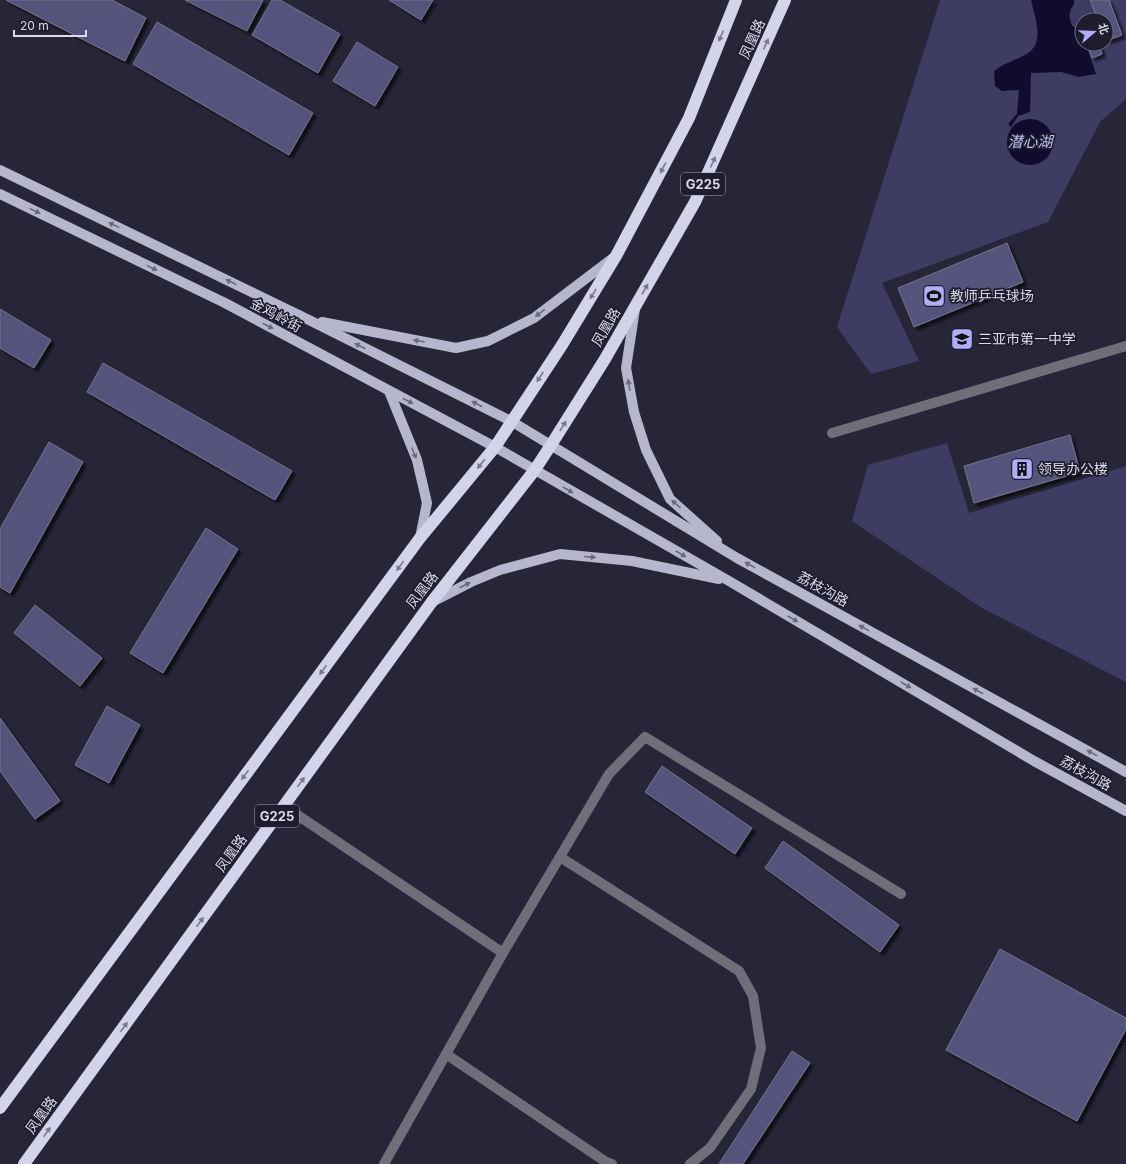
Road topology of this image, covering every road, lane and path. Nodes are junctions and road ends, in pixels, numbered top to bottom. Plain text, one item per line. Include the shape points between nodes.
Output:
1 (736, 0) edge
2 (785, 0) edge
3 (0, 170) edge
4 (0, 194) edge
5 (616, 256) junction
6 (635, 307) junction
7 (307, 319) junction
8 (1126, 346) edge
9 (389, 391) junction
10 (511, 421) junction
11 (832, 432) dead end
12 (551, 446) junction
13 (495, 447) junction
14 (534, 471) junction
15 (420, 538) junction
16 (737, 558) junction
17 (729, 581) junction
18 (431, 603) junction
19 (1126, 772) edge
20 (284, 806) junction
21 (1126, 812) edge
22 (560, 857) junction
23 (901, 894) dead end
24 (503, 953) junction
25 (446, 1054) junction
26 (0, 1108) edge
27 (24, 1164) edge
28 (384, 1164) edge
29 (612, 1164) edge
30 (690, 1164) edge

1 -> 5 highway, 凤凰路 / G225 via 689,118
6 -> 2 highway, 凤凰路 / G225 via 695,202
7 -> 3 main road, 金鸡岭街
4 -> 9 main road, 金鸡岭街 via 225,303
5 -> 7 main road via 534,318 481,343 456,348
5 -> 10 highway, 凤凰路 / G225 via 562,345
12 -> 6 highway, 凤凰路 / G225
16 -> 6 main road via 670,499 646,450 634,412 626,368
10 -> 7 main road, 金鸡岭街
8 - 11 street
9 -> 13 main road, 金鸡岭街
9 -> 15 main road via 417,460 427,503
10 - 12 main road, 荔枝沟路
10 - 13 highway, 凤凰路 / G225
12 - 14 highway, 凤凰路 / G225
12 - 16 main road, 荔枝沟路
13 - 14 main road, 金鸡岭街
13 -> 15 highway, 凤凰路 / G225
14 -> 17 main road, 荔枝沟路
14 - 18 highway, 凤凰路 / G225
15 -> 26 highway, 凤凰路 / G225
19 -> 16 main road, 荔枝沟路
18 -> 17 main road via 500,570 560,554 632,561
17 -> 21 main road, 荔枝沟路
20 -> 18 highway, 凤凰路 / G225
20 - 24 street
27 -> 20 highway, 凤凰路 / G225
22 - 23 street via 609,774 645,737
22 - 24 street
22 - 30 street via 739,971 753,996 761,1048 751,1090 710,1148
24 - 25 street
25 - 28 street
25 - 29 street

